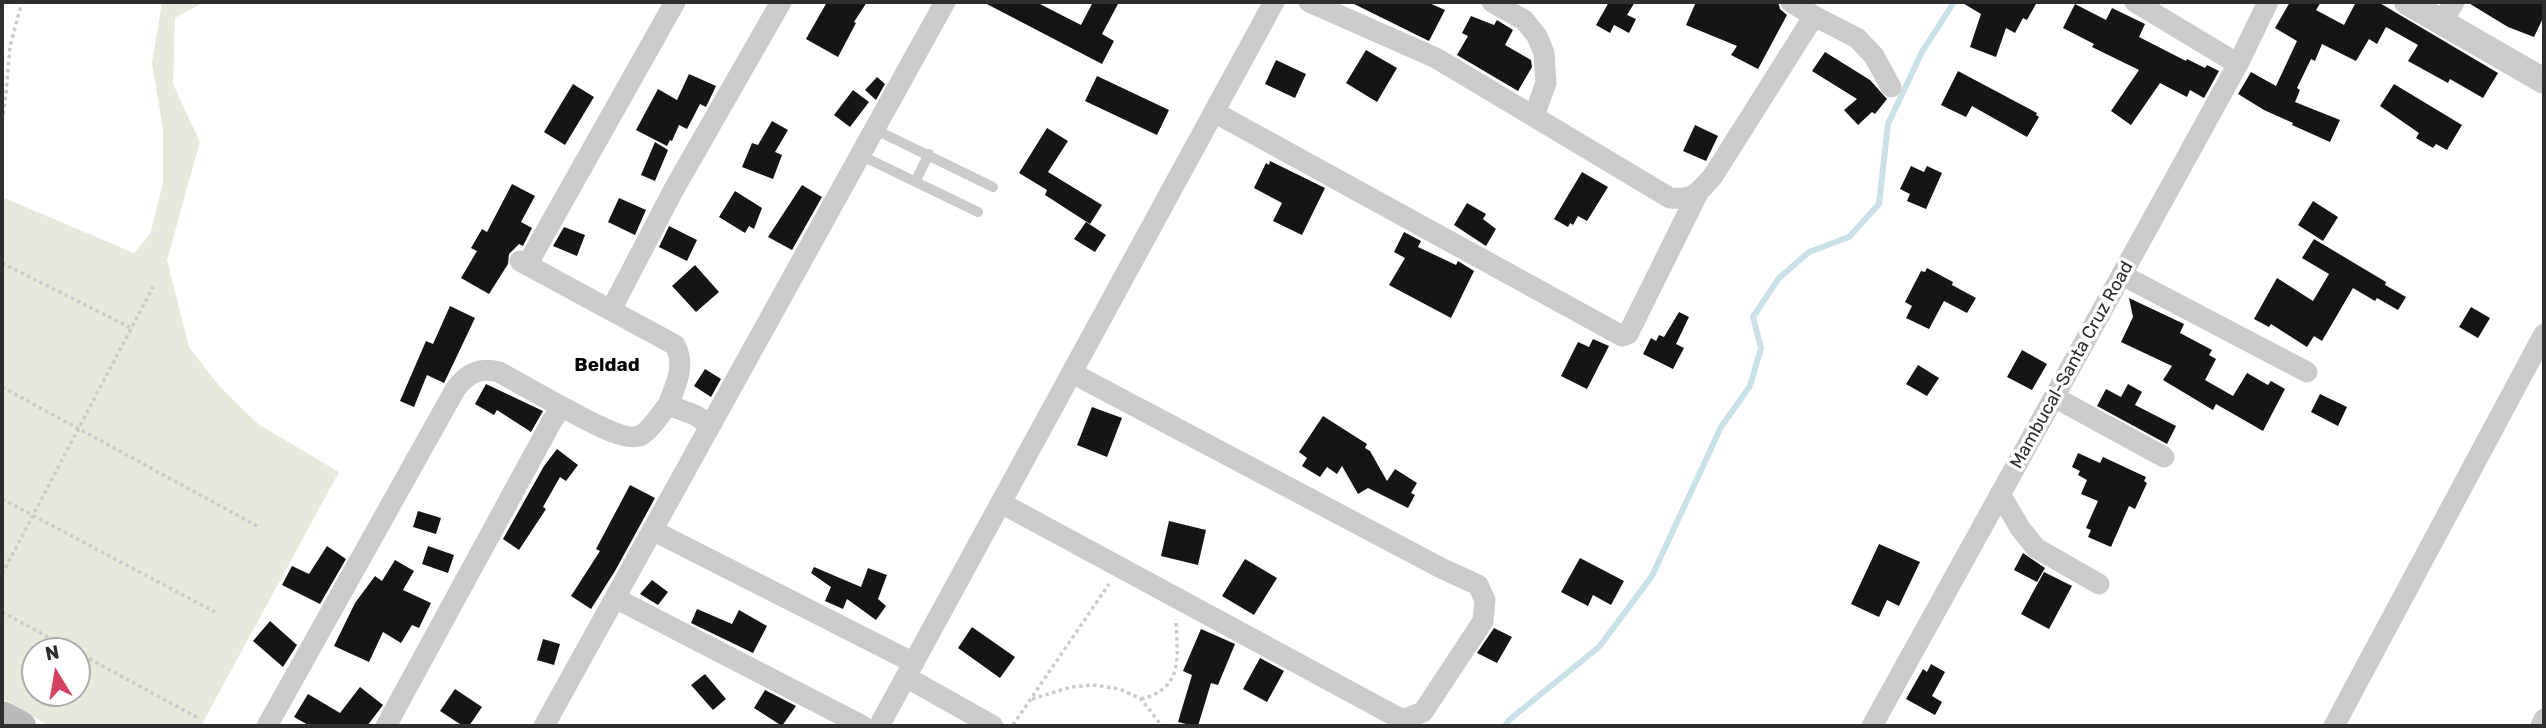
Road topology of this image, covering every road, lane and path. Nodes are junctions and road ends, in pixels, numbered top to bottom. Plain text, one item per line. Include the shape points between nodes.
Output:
1 (22, 2) edge
2 (675, 2) edge
3 (781, 2) edge
4 (944, 2) edge
5 (1274, 2) edge
6 (1309, 2) edge
7 (1492, 2) edge
8 (2135, 2) edge
9 (2268, 2) edge
10 (2407, 2) edge
11 (1801, 6) edge
12 (2448, 12) edge
13 (2238, 64) junction
14 (2544, 81) edge
15 (1891, 87) dead end
16 (1214, 112) junction
17 (1534, 116) junction
18 (2, 121) edge
19 (874, 129) junction
20 (929, 154) junction
21 (860, 155) junction
22 (916, 180) junction
23 (993, 187) dead end
24 (1698, 193) junction
25 (978, 212) dead end
26 (2, 263) edge
27 (2122, 275) junction
28 (153, 287) dead end
29 (611, 310) junction
30 (131, 328) junction
31 (2544, 334) edge
32 (2306, 372) dead end
33 (1072, 373) junction
34 (2, 387) edge
35 (2054, 397) junction
36 (668, 405) junction
37 (562, 408) junction
38 (710, 425) junction
39 (78, 429) junction
40 (2164, 457) dead end
41 (2000, 494) junction
42 (2, 499) edge
43 (1001, 503) junction
44 (33, 516) junction
45 (257, 526) dead end
46 (653, 530) junction
47 (1121, 567) junction
48 (2, 574) edge
49 (2099, 584) dead end
50 (1176, 597) junction
51 (615, 598) junction
52 (2, 612) edge
53 (215, 612) dead end
54 (48, 637) edge
55 (91, 660) edge
56 (910, 670) junction
57 (1030, 699) junction
58 (1141, 699) junction
59 (200, 719) dead end
60 (2544, 719) edge
61 (267, 726) edge
62 (386, 726) edge
63 (544, 726) edge
64 (863, 726) edge
65 (879, 726) edge
66 (993, 726) edge
67 (1011, 726) edge
68 (1162, 726) edge
69 (1872, 726) edge
70 (2334, 726) edge
71 (2540, 726) edge

1 - 18 path via 10,46
2 - 29 street via 524,263
3 - 29 street
4 - 19 street
5 - 16 street
6 - 17 street via 1436,58
7 - 17 street via 1524,20 1544,53 1546,83
8 - 13 street
9 - 13 street, Mambucal-Santa Cruz Road
10 - 12 street
11 - 15 street via 1857,38 1874,56
11 - 24 street via 1713,176
12 - 14 street
13 - 27 street, Mambucal-Santa Cruz Road
16 - 24 street via 1622,336 1628,334
16 - 33 street
17 - 24 street via 1670,198 1685,199
19 - 20 lane
19 - 21 street
20 - 22 lane
20 - 23 lane
21 - 22 lane
21 - 38 street
22 - 25 lane
26 - 30 path
27 - 32 street
27 - 35 street, Mambucal-Santa Cruz Road
28 - 30 path
29 - 36 street via 675,345 681,365
30 - 39 path
31 - 70 street
33 - 43 street
33 - 50 street via 1478,585 1485,600 1483,621 1438,690 1423,712 1405,719
34 - 39 path
35 - 40 street
35 - 41 street, Mambucal-Santa Cruz Road
36 - 37 street via 637,438 616,434
36 - 38 street
37 - 61 street via 499,372 475,371 465,378
37 - 62 street
38 - 46 street
39 - 44 path
39 - 45 path
41 - 49 street via 2036,548
41 - 69 street, Mambucal-Santa Cruz Road
42 - 44 path
43 - 47 street
43 - 56 street
44 - 48 path
44 - 53 path
46 - 51 street
46 - 56 street
47 - 50 street
47 - 57 path
50 - 58 path via 1174,675 1167,688
51 - 63 street
51 - 64 street
52 - 54 path
55 - 59 path
56 - 65 street
56 - 66 street
57 - 58 path via 1093,685 1120,689
57 - 67 path
58 - 68 path
60 - 71 street

